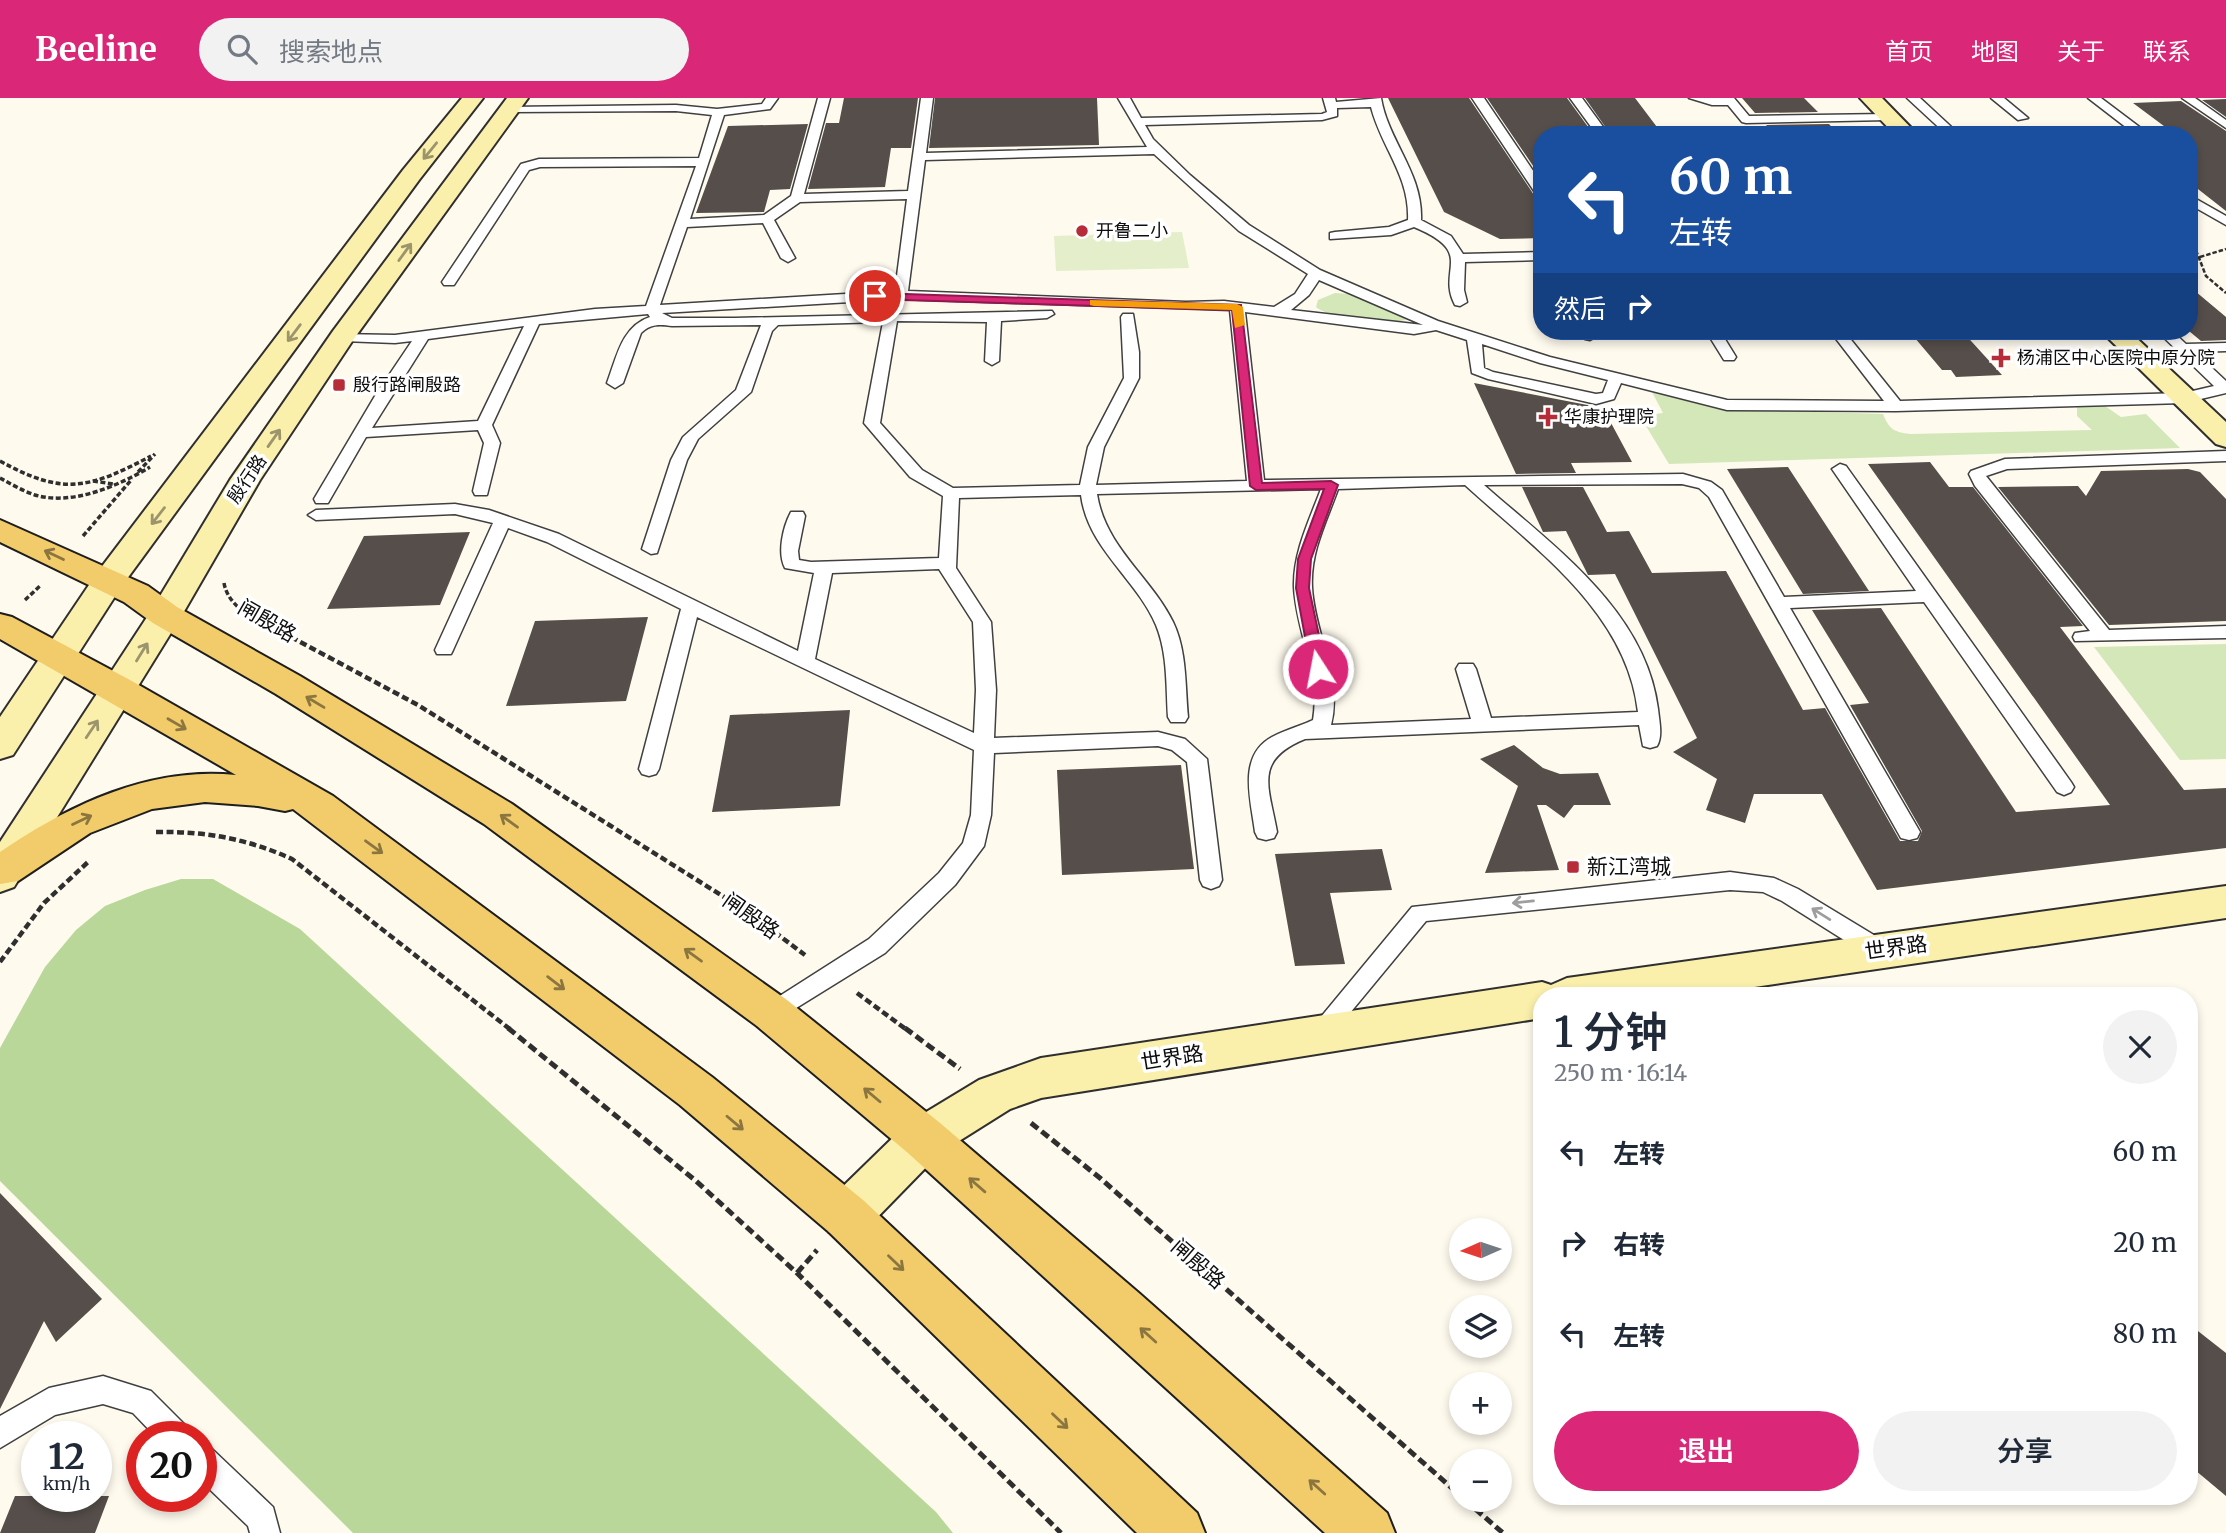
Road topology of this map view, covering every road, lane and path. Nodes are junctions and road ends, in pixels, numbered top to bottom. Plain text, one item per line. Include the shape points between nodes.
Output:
1 (473, 98) edge
2 (579, 98) edge
3 (772, 98) edge
4 (824, 98) edge
5 (927, 98) edge
6 (1124, 98) edge
7 (1478, 98) edge
8 (1576, 98) edge
9 (1695, 98) edge
10 (1870, 98) edge
11 (1913, 98) edge
12 (1997, 98) edge
13 (2094, 98) edge
14 (2188, 98) edge
15 (1730, 100) edge
16 (1375, 101) edge
17 (1330, 102) edge
18 (679, 103) edge
19 (514, 104) edge
20 (571, 110) junction
21 (717, 112) junction
22 (1888, 117) junction
23 (2022, 118) dead end
24 (1746, 120) junction
25 (1137, 121) junction
26 (2226, 125) edge
27 (1596, 126) edge
28 (1749, 126) edge
29 (1898, 126) edge
30 (1944, 126) edge
31 (2132, 126) edge
32 (1158, 150) junction
33 (918, 157) junction
34 (703, 162) junction
35 (1533, 180) edge
36 (914, 195) junction
37 (797, 198) junction
38 (2198, 204) edge
39 (767, 219) junction
40 (2226, 221) edge
41 (1414, 222) junction
42 (680, 223) junction
43 (1335, 236) dead end
44 (2226, 249) edge
45 (2198, 252) edge
46 (1533, 256) edge
47 (2200, 257) junction
48 (788, 258) dead end
49 (1459, 258) junction
50 (1315, 272) junction
51 (449, 282) dead end
52 (2226, 293) edge
53 (901, 295) junction
54 (1460, 302) dead end
55 (1231, 306) junction
56 (1276, 312) junction
57 (655, 314) junction
58 (891, 317) junction
59 (1128, 317) junction
60 (994, 318) junction
61 (534, 321) junction
62 (774, 321) junction
63 (1433, 324) junction
64 (423, 336) junction
65 (342, 337) junction
66 (1474, 337) junction
67 (1719, 340) edge
68 (1844, 340) edge
69 (2123, 340) edge
70 (2174, 340) edge
71 (2226, 347) edge
72 (2183, 348) junction
73 (1729, 357) dead end
74 (992, 361) dead end
75 (1616, 378) junction
76 (615, 383) dead end
77 (2225, 388) edge
78 (2184, 398) junction
79 (1896, 406) junction
80 (484, 425) junction
81 (362, 433) junction
82 (2226, 438) edge
83 (155, 453) dead end
84 (2226, 456) edge
85 (0, 461) edge
86 (1840, 469) dead end
87 (1470, 481) junction
88 (1331, 485) junction
89 (1256, 486) junction
90 (1088, 490) junction
91 (481, 491) dead end
92 (951, 493) junction
93 (797, 516) dead end
94 (502, 520) junction
95 (0, 530) edge
96 (651, 550) dead end
97 (947, 563) junction
98 (824, 567) junction
99 (226, 577) dead end
100 (109, 580) junction
101 (1929, 596) junction
102 (1776, 603) junction
103 (691, 606) junction
104 (165, 615) junction
105 (0, 625) edge
106 (2226, 632) edge
107 (2104, 636) junction
108 (2082, 637) dead end
109 (444, 650) dead end
110 (58, 655) junction
111 (806, 662) junction
112 (1466, 669) dead end
113 (118, 689) junction
114 (1178, 717) dead end
115 (1649, 718) junction
116 (1483, 724) junction
117 (1305, 733) junction
118 (1650, 741) dead end
119 (0, 746) edge
120 (984, 746) junction
121 (649, 769) dead end
122 (2064, 787) dead end
123 (319, 806) junction
124 (153, 832) dead end
125 (1266, 832) dead end
126 (1909, 832) dead end
127 (94, 857) dead end
128 (2, 873) edge
129 (1211, 880) dead end
130 (2226, 902) edge
131 (1879, 950) junction
132 (0, 962) edge
133 (833, 975) junction
134 (1628, 987) edge
135 (1533, 1001) edge
136 (772, 1013) junction
137 (1318, 1035) junction
138 (995, 1094) junction
139 (924, 1139) junction
140 (846, 1216) junction
141 (161, 1421) edge
142 (0, 1433) edge
143 (217, 1475) edge
144 (1449, 1486) edge
145 (1479, 1512) edge
146 (265, 1533) edge
147 (1061, 1533) edge
148 (1177, 1533) edge
149 (1367, 1533) edge
150 (1503, 1533) edge

1 -> 100 main road
2 - 20 lane
3 - 21 lane via 766,107
4 - 37 lane
5 - 33 lane
6 - 25 lane
7 - 35 lane
8 - 27 lane
9 - 15 lane via 1712,103
10 - 22 main road
11 - 30 lane
12 - 23 lane
13 - 31 lane
14 - 26 lane
15 - 24 lane
16 - 17 lane
16 - 41 lane via 1412,190 1417,206
17 - 25 lane via 1333,114 1322,117
18 - 20 lane
18 - 21 lane
19 - 20 lane
65 -> 19 main road, 殷行路
21 - 34 lane
22 - 24 lane
22 - 29 main road
24 - 28 lane
25 - 32 lane
32 - 33 lane
32 - 50 lane via 1244,228
33 - 36 lane
34 - 42 lane
34 - 51 lane via 539,163 525,167
36 - 37 lane
36 - 53 lane
37 - 39 lane
38 - 40 lane
39 - 42 lane
39 - 48 lane
41 - 43 lane via 1391,231
41 - 49 lane via 1448,241
42 - 57 lane
44 - 47 path
45 - 47 path
46 - 49 lane
47 - 52 path via 2206,276
49 - 54 lane via 1455,288
50 - 56 lane via 1303,295
50 - 63 lane
53 - 55 lane
53 - 57 lane
55 - 56 lane
55 - 59 lane via 1183,316
55 - 89 lane
56 - 63 lane via 1414,330
57 - 61 lane via 595,313
57 - 62 lane via 672,322
57 - 76 lane via 634,332
58 - 60 lane
58 - 62 lane
58 - 92 lane via 872,423 906,466 937,489
59 - 60 lane via 1026,314
59 - 90 lane via 1129,386 1093,450
60 - 74 lane
61 - 64 lane
61 - 80 lane
62 - 96 lane via 765,330 743,392 691,437 679,460
63 - 66 lane
64 - 65 lane
64 - 81 lane
104 -> 65 main road, 殷行路 via 222,515
66 - 75 lane
66 - 75 lane via 1477,370 1488,376 1596,399 1609,396
67 - 73 lane
68 - 79 lane
69 - 78 main road
70 - 72 lane
71 - 72 lane
72 - 77 lane
75 - 79 lane via 1727,405
77 - 78 lane
78 - 79 lane
78 - 82 main road
80 - 81 lane
80 - 91 lane via 492,443
81 - 94 lane via 319,507 455,509
83 - 85 path via 117,473 60,486
84 - 107 lane via 2005,464 1977,474
86 - 101 lane
87 - 88 lane
87 - 102 lane via 1683,479 1705,485 1716,494
87 - 115 lane via 1579,582 1614,621 1637,663
88 - 89 lane
88 - 117 lane via 1305,559 1303,588 1325,716 1322,724
89 - 90 lane
90 - 92 lane
90 - 114 lane via 1099,530 1160,614 1172,649
92 - 97 lane
93 - 98 lane via 789,551 791,564
94 - 103 lane via 553,538
94 - 109 lane
100 -> 95 main road
97 - 98 lane
97 - 120 lane via 982,622
98 - 111 lane
99 - 133 path, 闸殷路 via 226,595 244,612 418,705 748,912
100 - 104 main road
100 - 110 main road
101 - 102 lane
101 - 122 lane
102 - 126 lane
103 - 111 lane
103 - 121 lane
113 -> 104 main road, 殷行路
136 -> 104 main road via 498,814
105 - 110 main road
106 - 107 lane
107 - 108 lane
110 - 113 main road
110 - 119 main road
111 - 120 lane
112 - 116 lane
113 -> 123 main road
128 -> 113 main road, 殷行路
115 - 116 lane
115 - 118 lane
116 - 117 lane
117 - 125 lane via 1274,744 1260,760
120 - 129 lane via 1158,739 1178,744 1197,759
120 - 133 lane via 981,815 973,846 947,879 877,946
128 -> 123 main road via 75,823 174,789 255,789
123 -> 140 main road via 696,1091
124 - 147 path via 229,836 259,843 292,859 696,1181 797,1273
127 - 132 path via 44,903
130 - 131 main road, 世界路
131 - 134 main road, 世界路
131 -> 137 lane via 1790,895 1766,884 1730,881 1420,913
133 - 136 lane
133 - 138 path, 闸殷路
135 - 137 main road, 世界路
139 -> 136 main road
137 - 138 main road, 世界路 via 1041,1078
138 - 139 main road, 世界路
138 - 144 path, 闸殷路 via 1100,1178
139 - 140 main road, 世界路
149 -> 139 main road
140 -> 148 main road
141 - 142 lane via 141,1401 103,1391 48,1402
143 - 146 lane via 262,1518
145 - 150 path, 闸殷路

